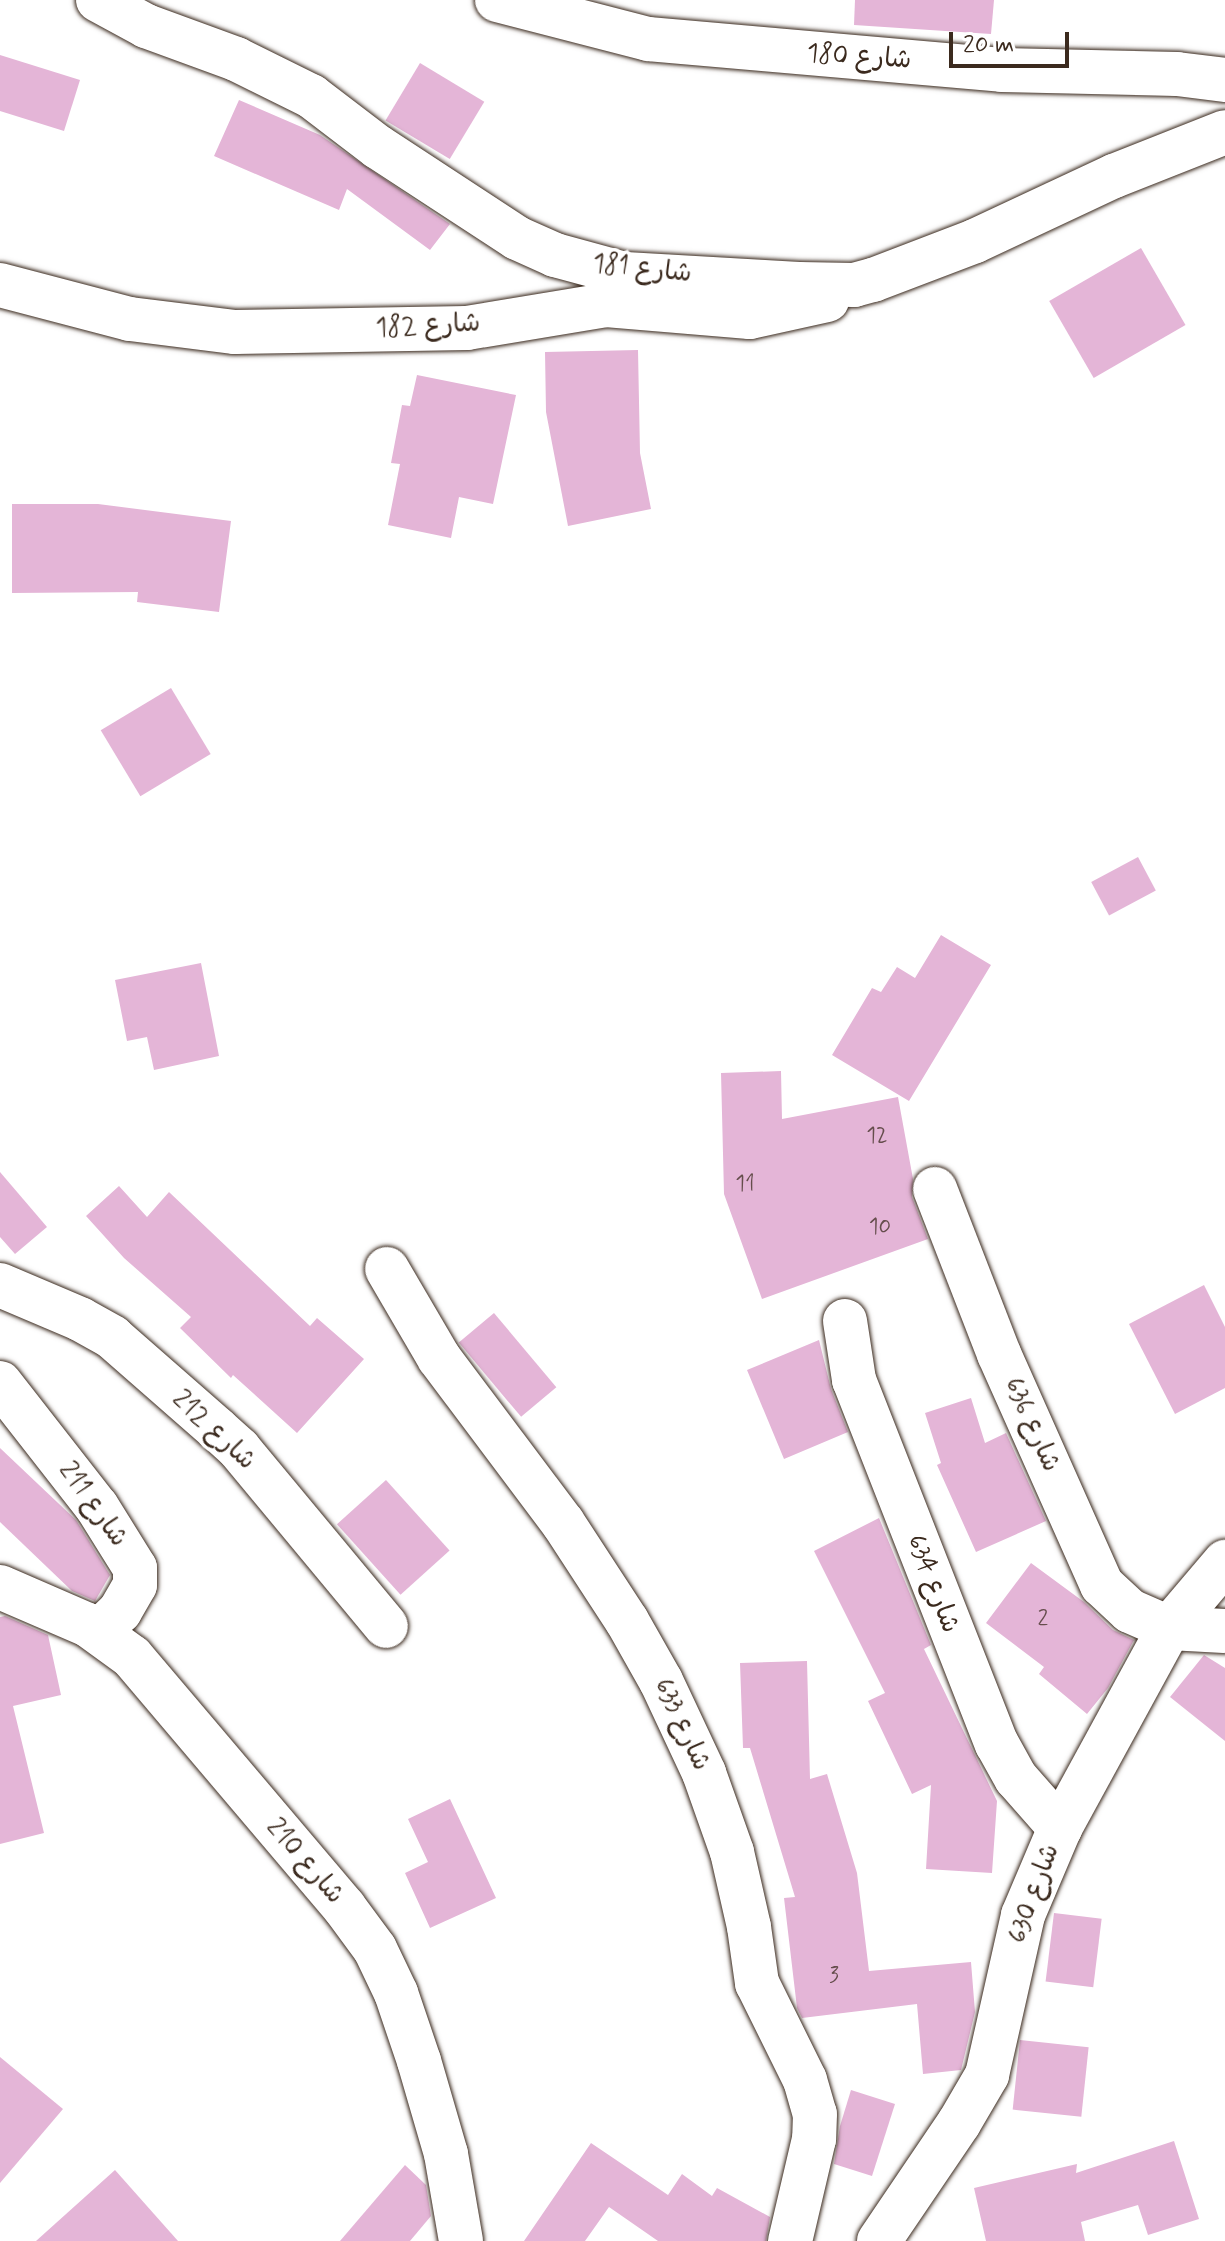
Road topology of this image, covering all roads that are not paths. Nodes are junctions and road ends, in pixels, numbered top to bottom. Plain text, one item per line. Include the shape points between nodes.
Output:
1 (98, 0) edge
2 (497, 0) edge
3 (1225, 80) edge
4 (1225, 132) edge
5 (0, 285) edge
6 (854, 285) junction
7 (935, 1189) dead end
8 (387, 1269) dead end
9 (0, 1285) edge
10 (845, 1321) dead end
11 (0, 1383) edge
12 (1225, 1562) edge
13 (0, 1587) edge
14 (386, 1626) dead end
15 (1169, 1628) junction
16 (99, 1631) junction
17 (1225, 1631) edge
18 (1060, 1828) junction
19 (461, 2241) edge
20 (790, 2241) edge
21 (879, 2241) edge

1 - 6 street, شارع 181 via 311,96 469,209 555,255 625,274
2 - 3 street, شارع 180 via 648,39 1002,70
4 - 6 street, شارع 181 via 930,260
5 - 6 street, شارع 182 via 130,319 235,332 467,328 606,305 750,317 830,299
7 - 15 street, شارع 636 via 999,1354 1102,1585 1130,1611
8 - 20 street, شارع 633 via 439,1358 563,1523 627,1621 704,1773 732,1852 757,1983 805,2080 815,2114
9 - 14 street, شارع 212 via 112,1337 228,1439
10 - 18 street, شارع 634 via 854,1380 997,1744 1016,1778
11 - 16 street, شارع 211 via 97,1507 135,1568 135,1585 120,1611
12 - 15 street, شارع 630
13 - 16 street, شارع 210
15 - 17 street
15 - 18 street, شارع 630
16 - 19 street, شارع 210 via 148,1675 375,1949 400,2003 446,2154
18 - 21 street, شارع 630 via 1023,1915 987,2075

